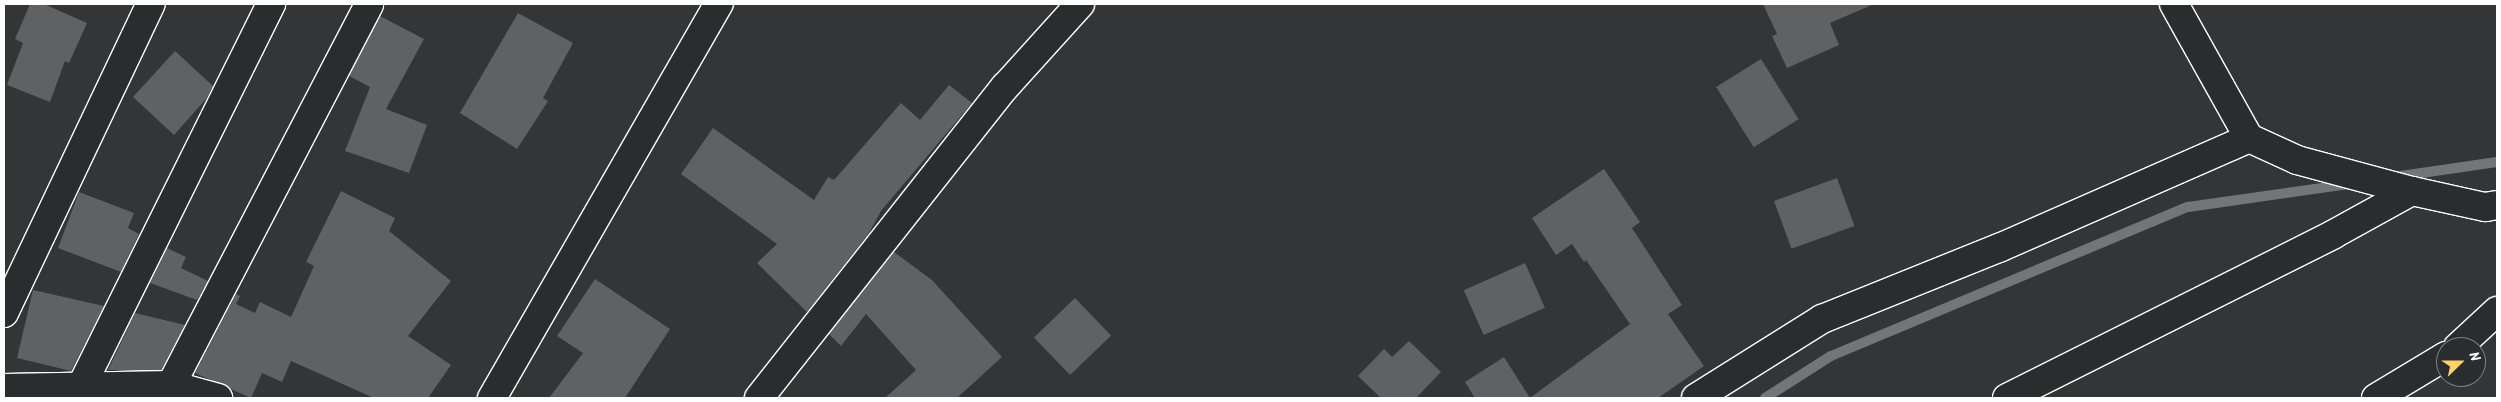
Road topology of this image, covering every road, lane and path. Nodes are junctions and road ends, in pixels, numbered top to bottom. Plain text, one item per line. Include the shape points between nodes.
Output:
1 (151, 4) edge
2 (271, 4) edge
3 (369, 4) edge
4 (719, 4) edge
5 (1080, 4) edge
6 (2174, 4) edge
7 (2249, 138) junction
8 (2412, 191) junction
9 (2497, 205) edge
10 (2497, 311) edge
11 (4, 313) edge
12 (2469, 337) edge
13 (2436, 362) edge
14 (170, 384) junction
15 (80, 389) junction
16 (4, 390) edge
17 (218, 398) edge
18 (492, 398) edge
19 (759, 398) edge
20 (1696, 398) edge
21 (2007, 398) edge
22 (2376, 398) edge

1 - 11 street
2 - 15 street
3 - 14 street
4 - 18 street
5 - 19 street via 1005,87
6 - 7 street
7 - 8 street via 2296,160
7 - 20 street via 1999,248 1822,319
8 - 9 street via 2485,207
8 - 21 street via 2334,234
10 - 12 street
13 - 22 street
14 - 15 street
14 - 17 street
15 - 16 street

